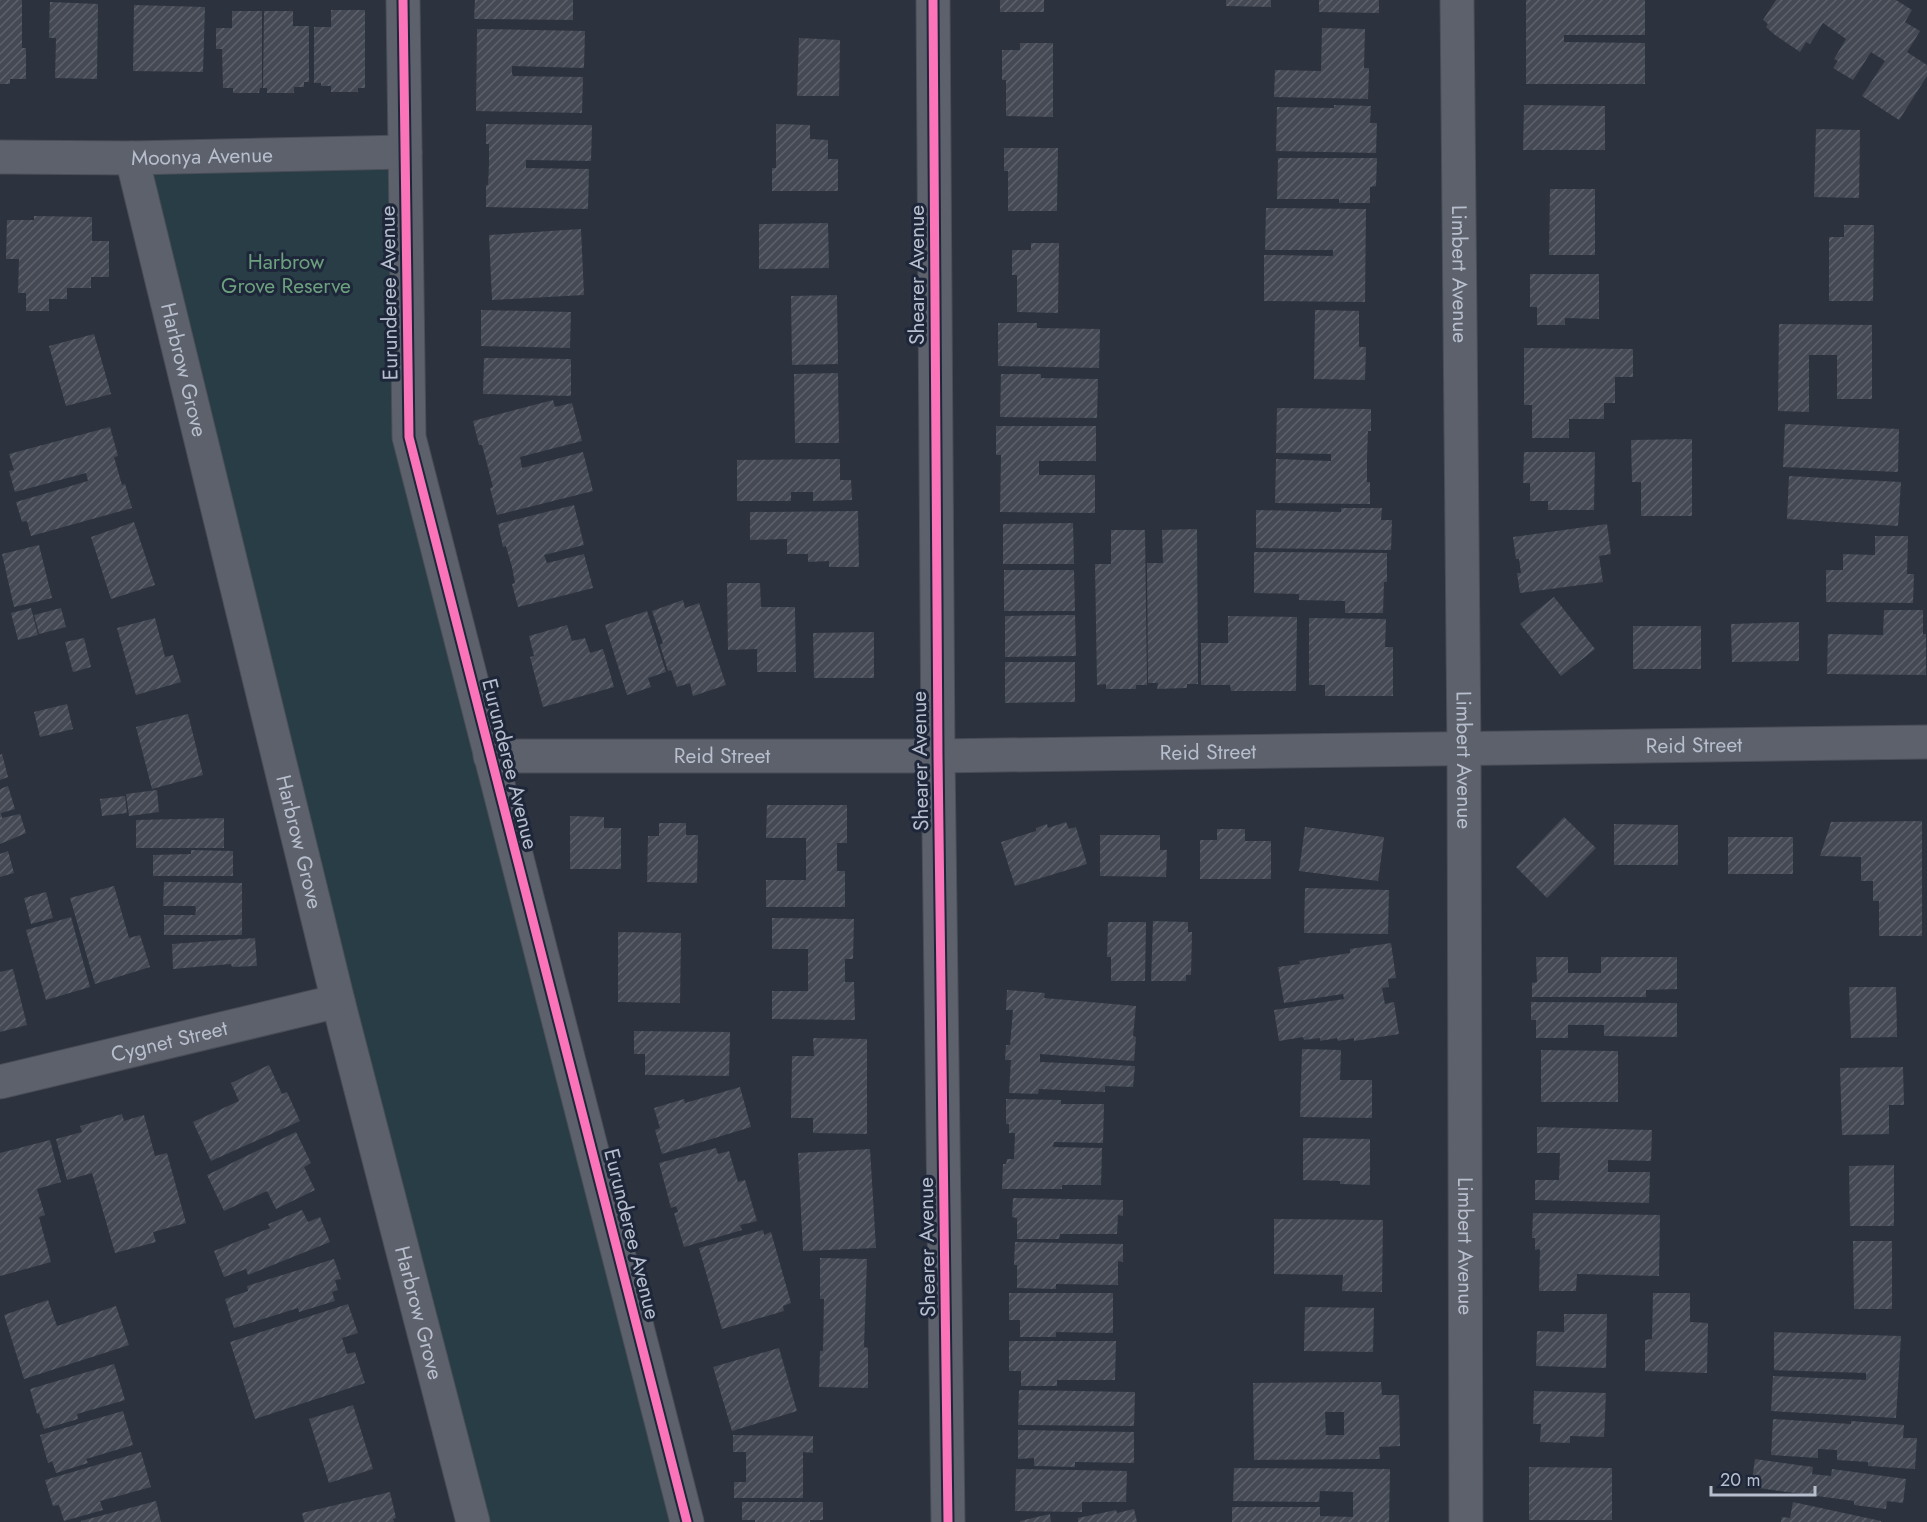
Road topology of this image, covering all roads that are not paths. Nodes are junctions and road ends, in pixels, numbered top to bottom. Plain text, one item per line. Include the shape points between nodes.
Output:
1 (404, 0) edge
2 (933, 0) edge
3 (1457, 0) edge
4 (405, 152) junction
5 (0, 157) edge
6 (132, 158) junction
7 (1927, 742) edge
8 (1464, 750) junction
9 (490, 756) junction
10 (938, 756) junction
11 (338, 1001) junction
12 (0, 1082) edge
13 (473, 1522) edge
14 (687, 1522) edge
15 (948, 1522) edge
16 (1466, 1522) edge

1 - 4 street, Eurunderee Avenue
2 - 10 street, Shearer Avenue
3 - 8 street, Limbert Avenue
4 - 6 street, Moonya Avenue
4 - 9 street, Eurunderee Avenue via 409,437
5 - 6 street, Moonya Avenue
6 - 11 street, Harbrow Grove
7 - 8 street, Reid Street
8 - 10 street, Reid Street
8 - 16 street, Limbert Avenue
9 - 10 street, Reid Street
9 - 14 street, Eurunderee Avenue
10 - 15 street, Shearer Avenue
11 - 12 street, Cygnet Street
11 - 13 street, Harbrow Grove

